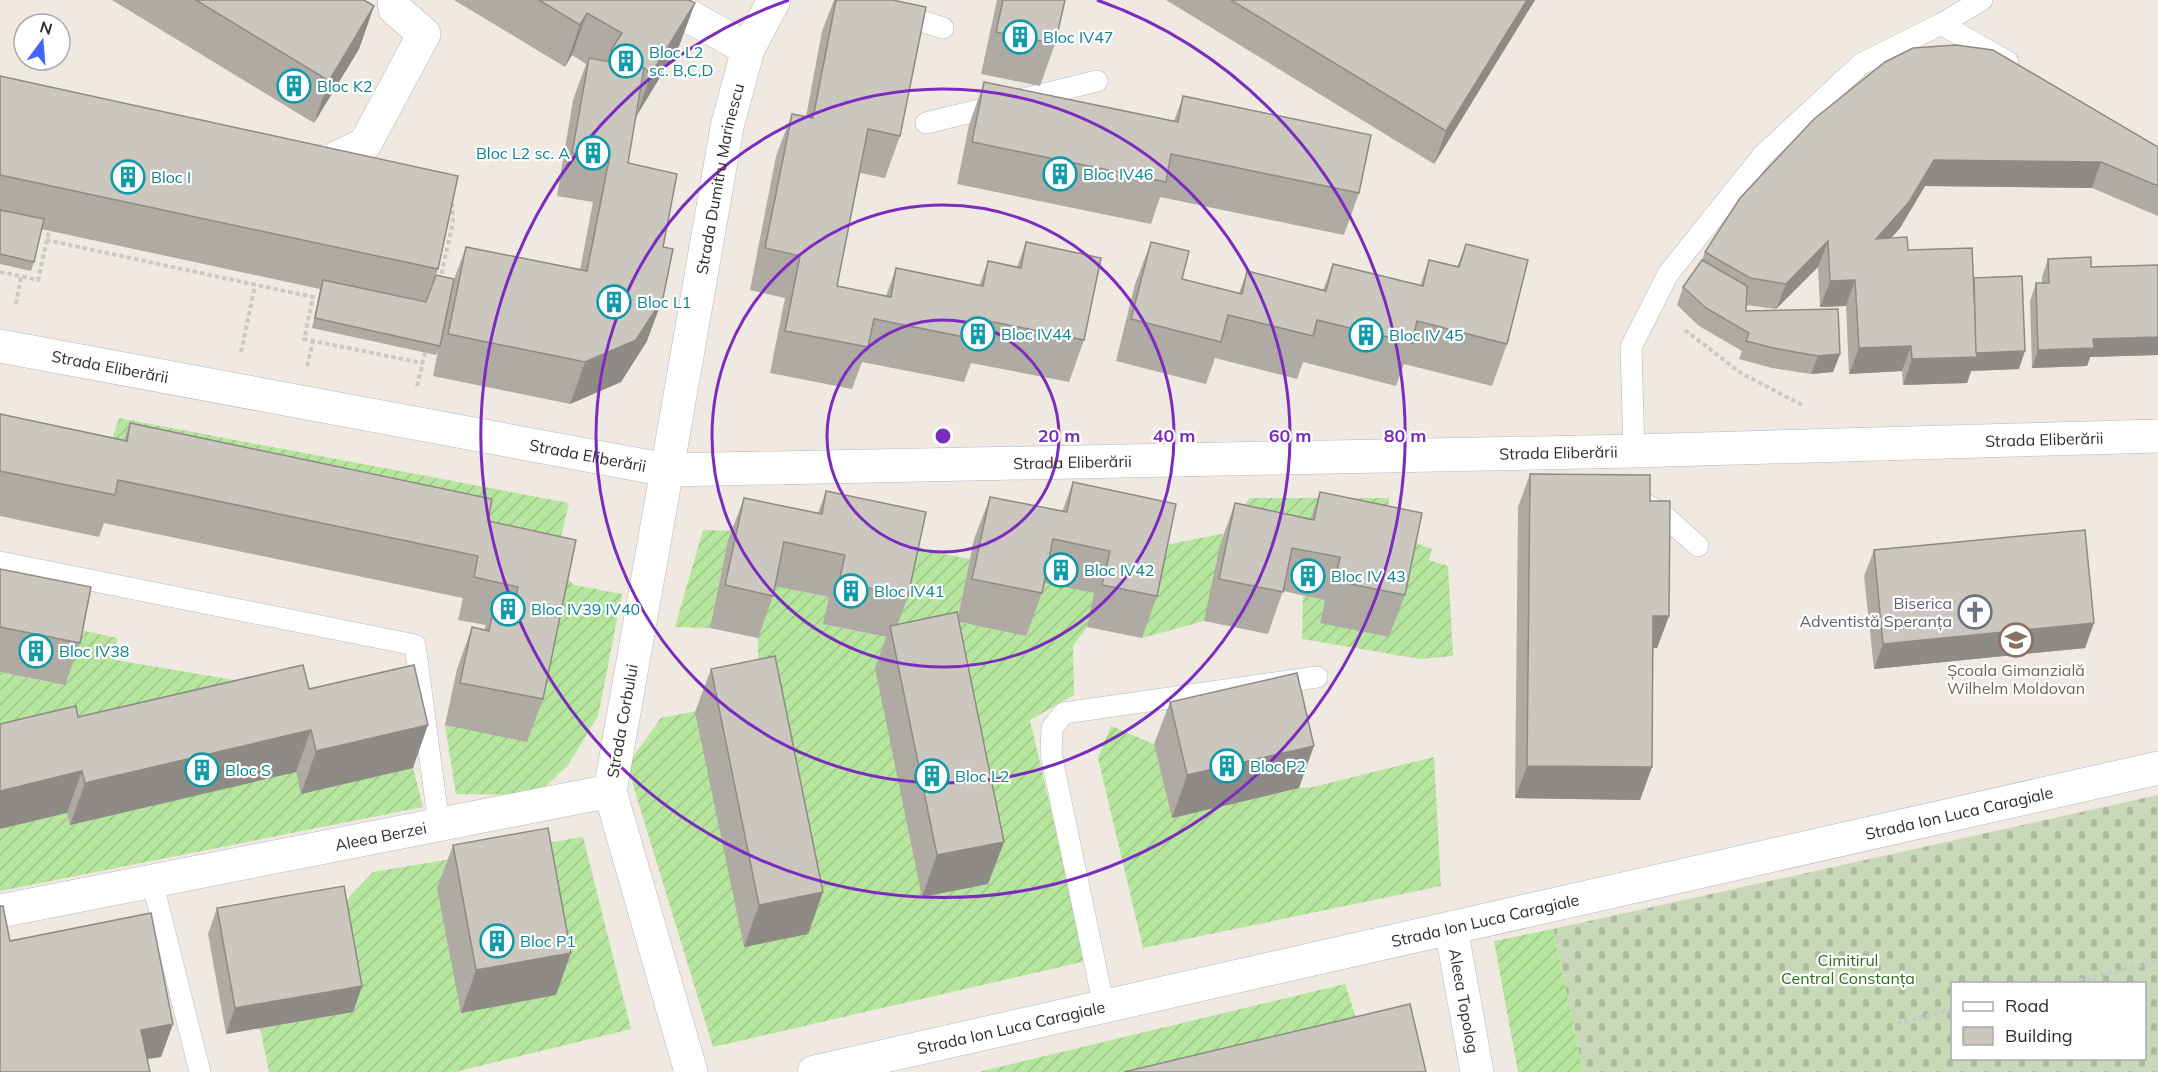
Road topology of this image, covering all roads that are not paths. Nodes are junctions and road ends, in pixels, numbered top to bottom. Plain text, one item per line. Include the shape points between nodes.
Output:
1 (394, 0) edge
2 (660, 0) edge
3 (774, 0) edge
4 (856, 0) edge
5 (1982, 0) edge
6 (1941, 24) junction
7 (943, 28) dead end
8 (748, 49) junction
9 (2024, 71) edge
10 (1097, 81) dead end
11 (926, 123) dead end
12 (275, 155) edge
13 (0, 346) edge
14 (2158, 436) edge
15 (1634, 451) junction
16 (668, 471) junction
17 (1629, 502) edge
18 (1698, 546) dead end
19 (0, 562) edge
20 (1317, 677) dead end
21 (2158, 768) edge
22 (610, 791) junction
23 (439, 825) junction
24 (152, 881) junction
25 (0, 911) edge
26 (1451, 928) junction
27 (1104, 1007) junction
28 (200, 1072) edge
29 (691, 1072) edge
30 (814, 1072) edge
31 (1477, 1072) edge

1 - 12 street via 395,9 424,34 365,144 330,160
2 - 8 street
3 - 8 street, Strada Dumitru Marinescu
4 - 7 lane
5 - 6 lane
6 - 9 lane
6 - 15 lane via 1861,64 1763,155 1668,274 1631,347
8 - 16 street, Strada Dumitru Marinescu via 728,127
10 - 11 lane
13 - 16 street, Strada Eliberării
14 - 15 street, Strada Eliberării
15 - 16 street, Strada Eliberării
16 - 22 street, Strada Corbului
17 - 18 lane via 1640,502 1660,512
19 - 23 lane via 415,645
20 - 27 lane via 1064,713 1052,728 1051,754
21 - 26 street, Strada Ion Luca Caragiale
22 - 23 street, Aleea Berzei
22 - 29 street, Strada Corbului
23 - 24 street, Aleea Berzei
24 - 25 street, Aleea Berzei
24 - 28 lane
26 - 27 street, Strada Ion Luca Caragiale
26 - 31 street, Aleea Topolog
27 - 30 street, Strada Ion Luca Caragiale

